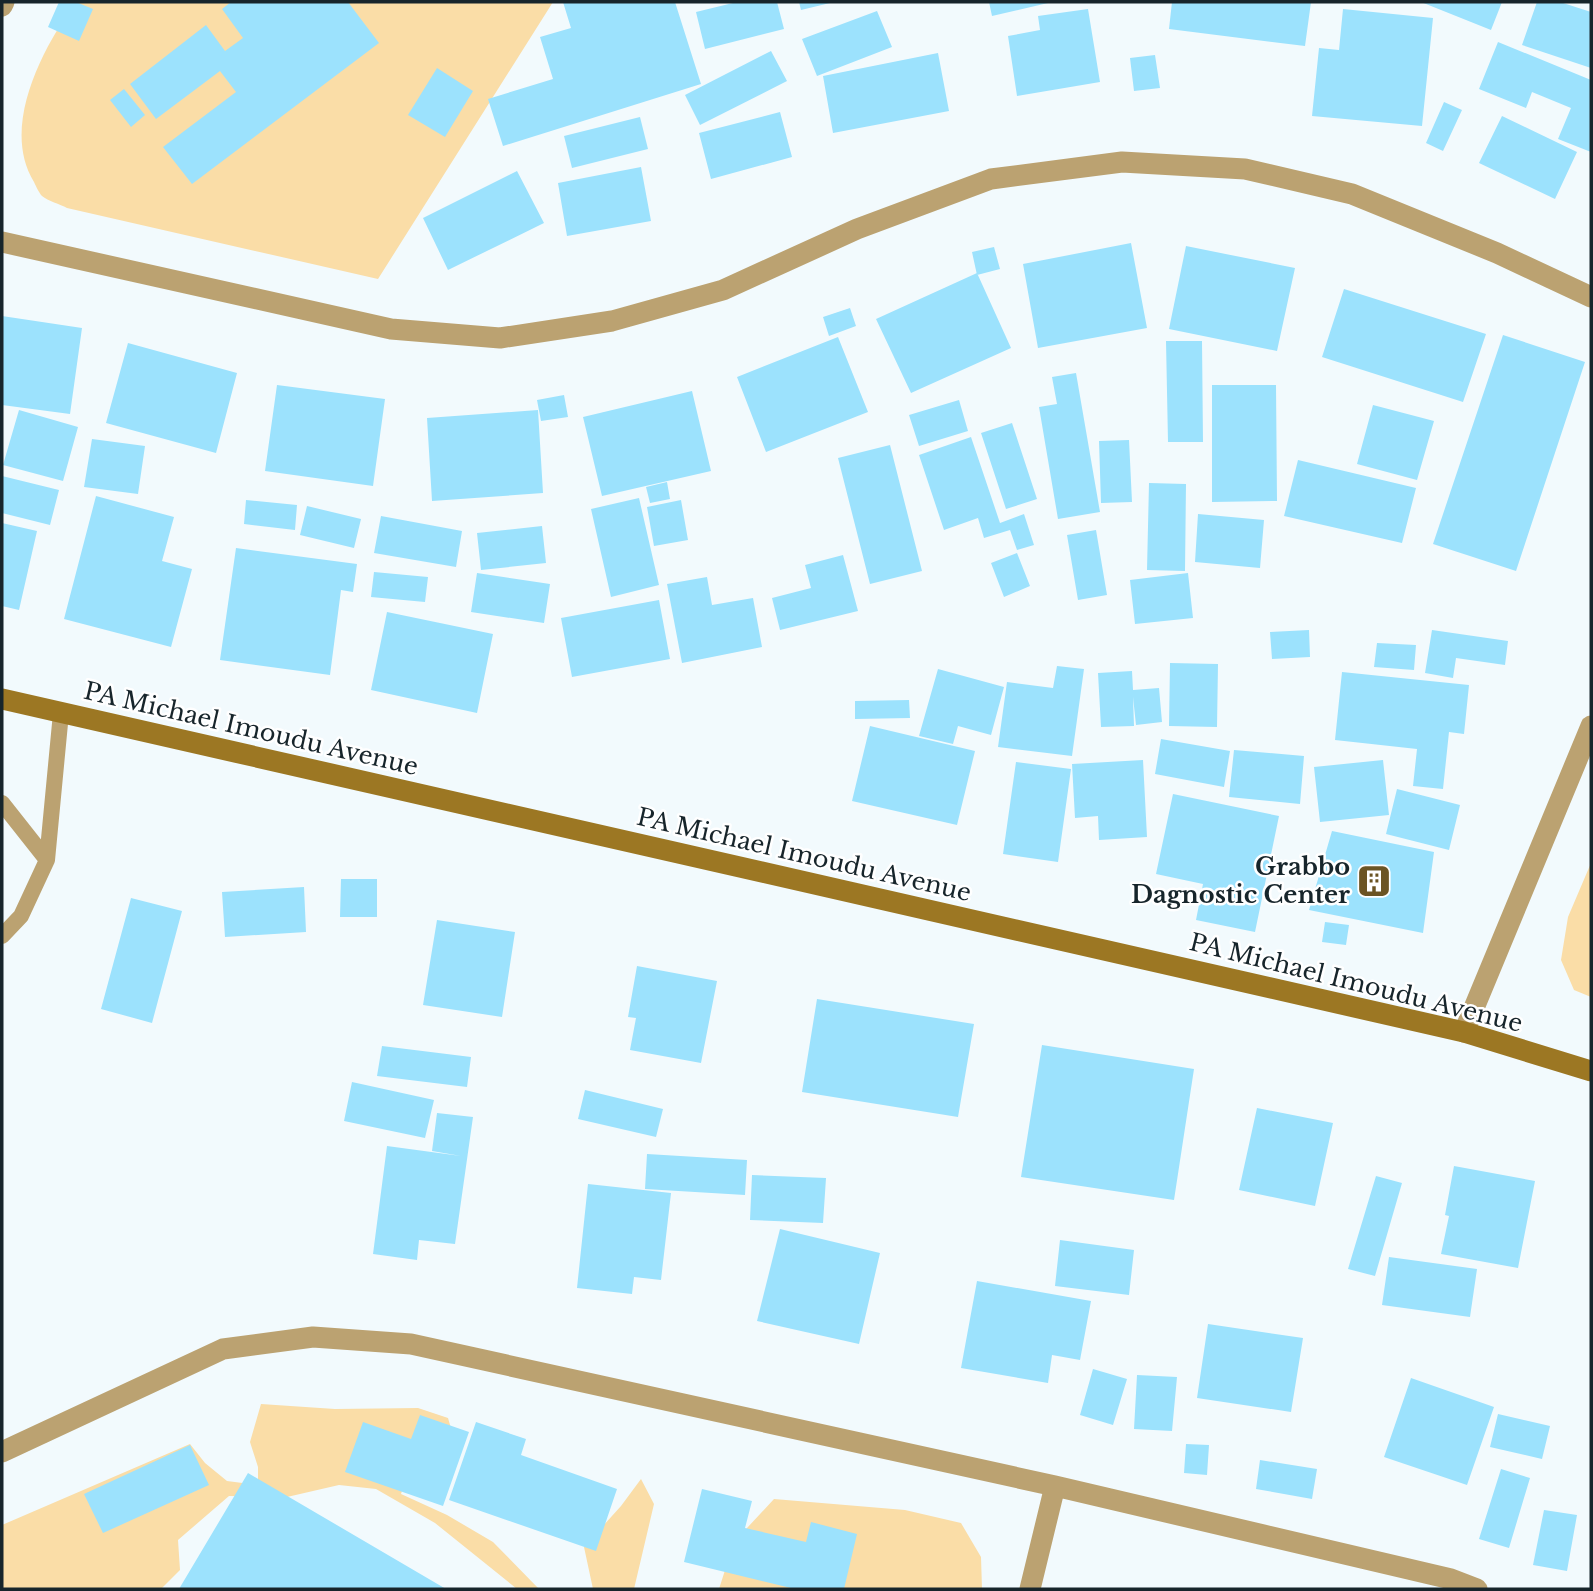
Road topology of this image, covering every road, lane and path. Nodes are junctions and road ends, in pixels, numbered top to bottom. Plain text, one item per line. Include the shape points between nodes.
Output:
1 (2, 242) edge
2 (1591, 297) edge
3 (2, 699) edge
4 (61, 713) junction
5 (1591, 726) edge
6 (2, 803) edge
7 (47, 860) junction
8 (2, 936) edge
9 (1464, 1032) junction
10 (1591, 1071) edge
11 (2, 1452) edge
12 (1055, 1486) junction
13 (1030, 1589) edge
14 (1477, 1589) edge

1 - 2 street via 391,329 500,338 612,321 723,290 857,229 991,179 1122,162 1245,169 1352,194
3 - 4 street, PA Michael Imoudu Avenue
4 - 7 lane
4 - 9 street, PA Michael Imoudu Avenue
5 - 9 street
6 - 7 lane
7 - 8 lane via 21,916
9 - 10 street, PA Michael Imoudu Avenue
11 - 12 street via 223,1349 313,1337 411,1343
12 - 13 street
12 - 14 street via 1451,1579

